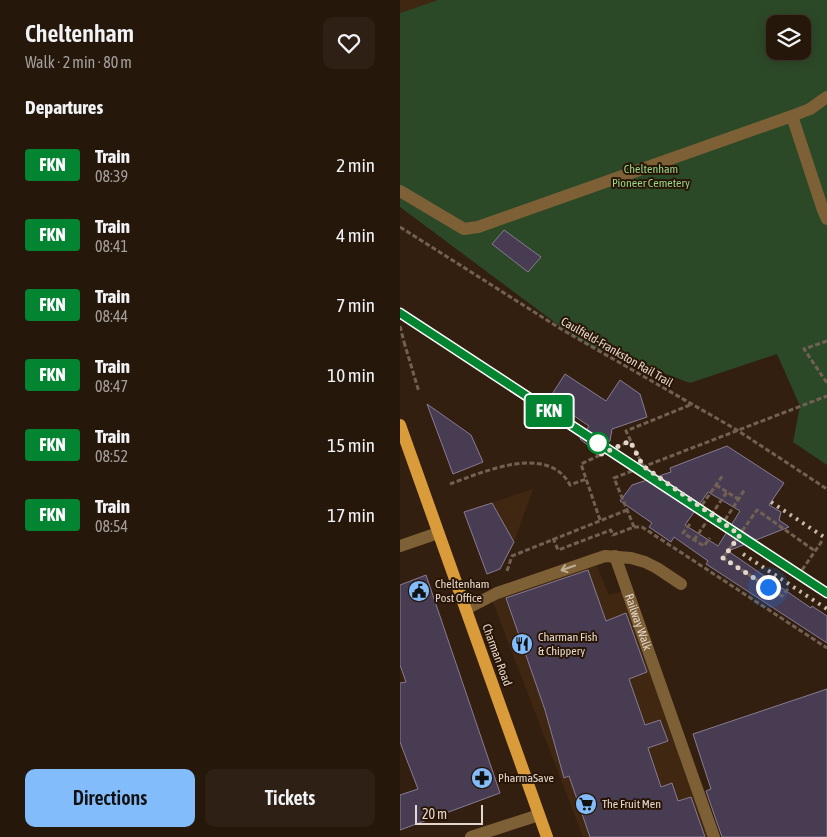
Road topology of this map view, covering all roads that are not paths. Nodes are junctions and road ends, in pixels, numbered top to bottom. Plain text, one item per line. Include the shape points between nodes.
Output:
1 (827, 96) edge
2 (792, 116) junction
3 (400, 191) edge
4 (827, 219) edge
5 (400, 425) edge
6 (438, 532) junction
7 (400, 546) edge
8 (615, 556) junction
9 (681, 584) dead end
10 (466, 609) junction
11 (539, 814) junction
12 (471, 837) edge
13 (547, 837) edge
14 (714, 837) edge

1 - 2 street
2 - 3 street via 478,228 464,230
2 - 4 street
5 - 6 main road, Charman Road
6 - 7 street
6 - 10 main road, Charman Road
8 - 9 street via 644,562
8 -> 10 street via 597,558 502,591
8 - 14 street, Railway Walk
10 - 11 main road, Charman Road
11 - 12 street
11 - 13 main road, Charman Road

